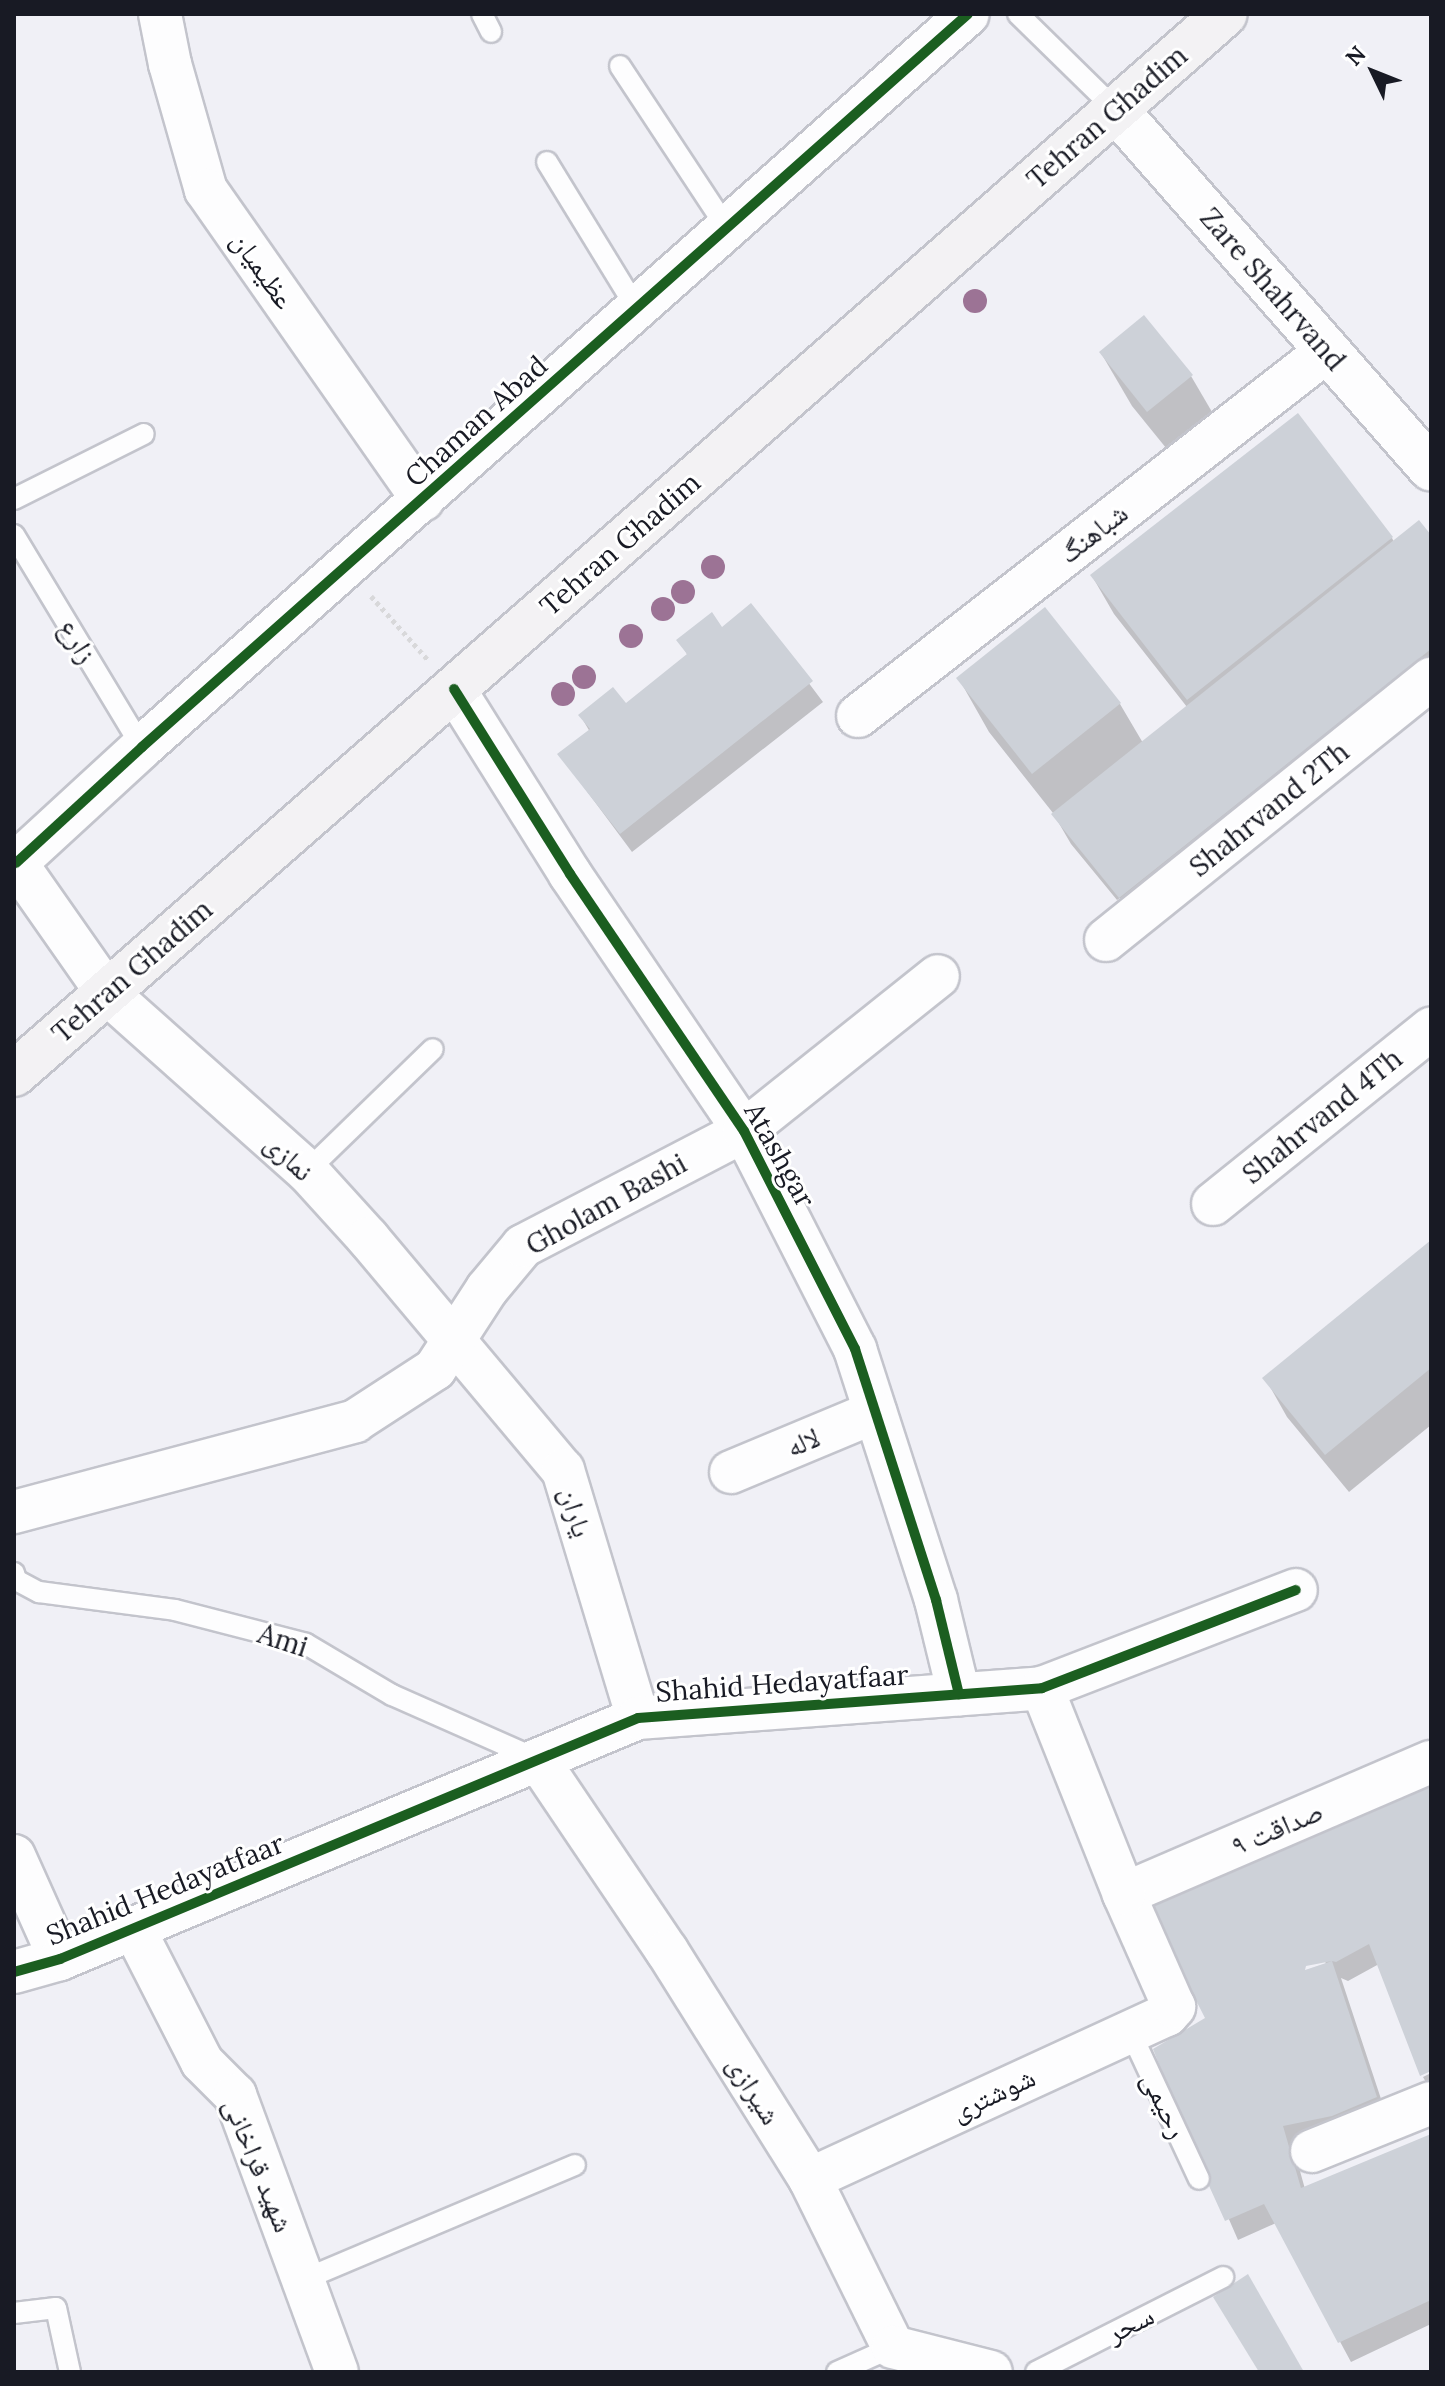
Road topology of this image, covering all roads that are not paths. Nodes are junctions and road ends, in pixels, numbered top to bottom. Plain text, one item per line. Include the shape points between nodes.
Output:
1 (160, 14) edge
2 (968, 14) edge
3 (1018, 14) edge
4 (1225, 14) edge
5 (620, 66) dead end
6 (1116, 110) junction
7 (547, 162) dead end
8 (727, 228) junction
9 (637, 309) junction
10 (1327, 351) junction
11 (144, 434) dead end
12 (1425, 450) edge
13 (14, 499) edge
14 (423, 500) junction
15 (14, 535) edge
16 (1431, 679) edge
17 (454, 689) junction
18 (858, 716) dead end
19 (142, 747) junction
20 (15, 861) edge
21 (1106, 940) dead end
22 (938, 976) dead end
23 (107, 993) junction
24 (1431, 1029) edge
25 (433, 1049) dead end
26 (14, 1074) edge
27 (744, 1131) junction
28 (307, 1171) junction
29 (1213, 1204) dead end
30 (451, 1340) junction
31 (875, 1412) junction
32 (731, 1472) dead end
33 (14, 1512) edge
34 (14, 1573) edge
35 (1296, 1590) dead end
36 (1042, 1688) junction
37 (959, 1694) junction
38 (638, 1718) junction
39 (538, 1760) junction
40 (1431, 1762) edge
41 (14, 1856) edge
42 (1124, 1894) junction
43 (134, 1929) junction
44 (60, 1959) junction
45 (14, 1972) edge
46 (1130, 2031) junction
47 (1431, 2103) edge
48 (1312, 2151) dead end
49 (575, 2165) dead end
50 (810, 2179) junction
51 (1199, 2179) dead end
52 (1223, 2277) dead end
53 (305, 2279) junction
54 (14, 2313) edge
55 (893, 2347) junction
56 (70, 2372) edge
57 (337, 2372) edge
58 (837, 2372) edge
59 (991, 2372) edge
60 (1036, 2372) edge

1 - 14 street, عظیمیان via 206,190
2 - 8 street, Chaman Abad
3 - 6 lane
4 - 6 main road, Tehran Ghadim
5 - 8 lane
6 - 10 street, Zare Shahrvand
6 - 17 main road, Tehran Ghadim
7 - 9 lane
8 - 9 street, Chaman Abad
9 - 14 street, Chaman Abad
10 - 12 street, Zare Shahrvand
10 - 18 street, شباهنگ
11 - 13 lane
14 - 19 street, Chaman Abad
15 - 19 lane, زارع
16 - 21 street, Shahrvand 2Th
17 - 23 main road, Tehran Ghadim
17 - 27 street, Atashgar via 570,874
19 - 20 street, Chaman Abad
20 - 23 street, نمازی
22 - 27 street, Gholam Bashi
23 - 26 main road, Tehran Ghadim
23 - 28 street, نمازی
24 - 29 street, Shahrvand 4Th
25 - 28 lane
27 - 30 street, Gholam Bashi via 523,1246
27 - 31 street, Atashgar via 855,1349
28 - 30 street, نمازی
30 - 33 street, Gholam Bashi via 435,1369 355,1421
30 - 38 street, یاران via 563,1470
31 - 32 street, لاله
31 - 37 street, Atashgar via 936,1600
34 - 39 lane, Ami via 16,1580 39,1592 175,1610 306,1644 392,1695
35 - 36 street, Shahid Hedayatfaar
36 - 37 street, Shahid Hedayatfaar
36 - 42 street
37 - 38 street, Shahid Hedayatfaar
38 - 39 street, Shahid Hedayatfaar
39 - 43 street, Shahid Hedayatfaar
39 - 50 street, شیرازی via 667,1951
40 - 42 street, صداقت ۹
41 - 44 street
42 - 46 street, شوشتری via 1174,2007
43 - 44 street, Shahid Hedayatfaar
43 - 53 street, شهید قراخانی via 202,2062 235,2095
44 - 45 street, Shahid Hedayatfaar
46 - 50 street, شوشتری
46 - 51 lane, رحیمی
47 - 48 street
49 - 53 lane
50 - 55 street, شیرازی
52 - 60 lane, سحر
53 - 57 street, شهید قراخانی
54 - 56 lane via 56,2308
55 - 58 lane
55 - 59 street

